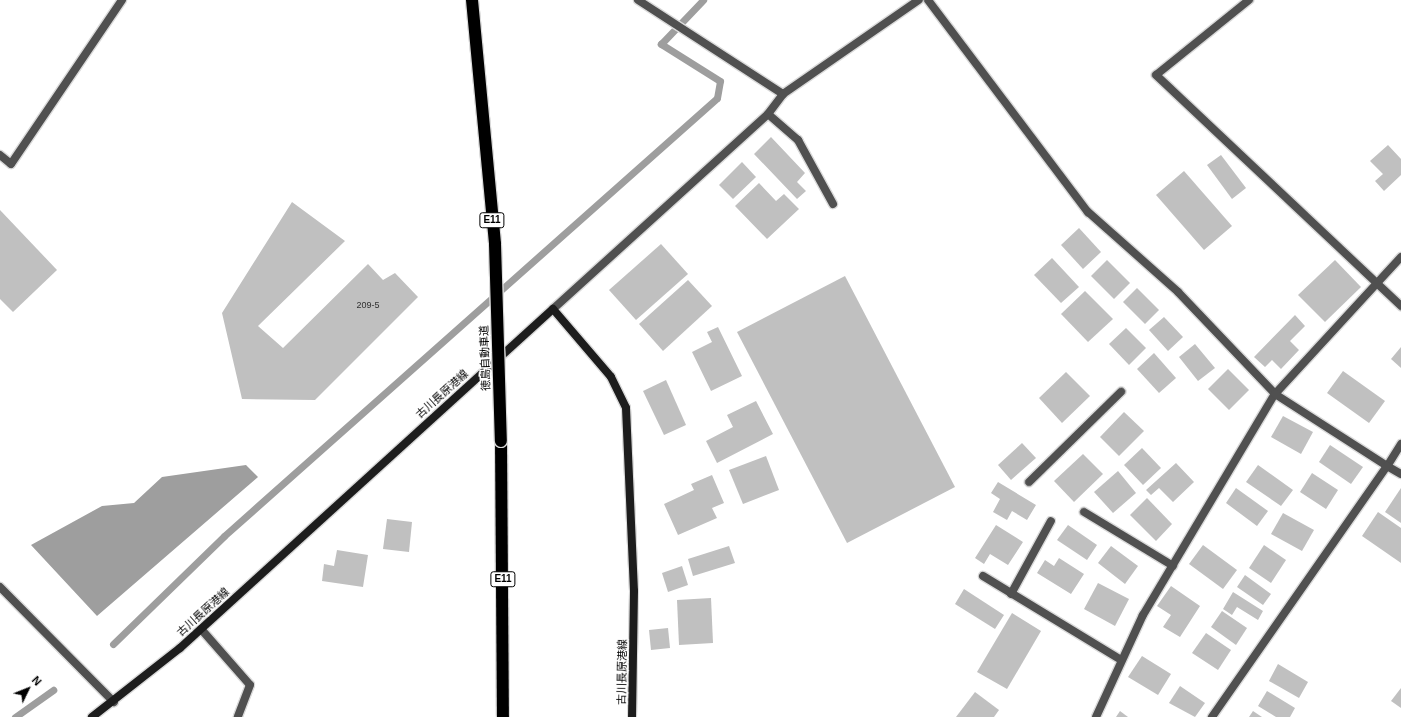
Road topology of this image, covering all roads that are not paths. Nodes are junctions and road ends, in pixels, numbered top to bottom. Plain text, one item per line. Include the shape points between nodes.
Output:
1 (122, 0) edge
2 (472, 0) edge
3 (638, 0) edge
4 (919, 0) edge
5 (928, 0) edge
6 (1249, 0) edge
7 (783, 94) junction
8 (768, 114) junction
9 (0, 155) edge
10 (833, 204) dead end
11 (1401, 257) edge
12 (1377, 283) junction
13 (1401, 306) edge
14 (553, 309) junction
15 (1121, 392) dead end
16 (1275, 394) junction
17 (1401, 444) edge
18 (1387, 466) junction
19 (1401, 474) edge
20 (1029, 482) dead end
21 (1084, 512) dead end
22 (1051, 521) dead end
23 (1173, 566) junction
24 (983, 576) dead end
25 (0, 587) edge
26 (1011, 594) junction
27 (201, 629) junction
28 (1121, 660) junction
29 (114, 702) junction
30 (95, 716) edge
31 (238, 717) edge
32 (503, 717) edge
33 (632, 717) edge
34 (1096, 717) edge
35 (1212, 717) edge

1 - 9 street via 11,164
2 - 32 highway, 徳島自動車道 / E11, bridge via 495,244 501,441
3 - 7 street
4 - 7 street
5 - 16 street via 1088,212 1178,292
6 - 12 street via 1156,75
7 - 8 street
8 - 10 street via 798,140
8 - 14 street
11 - 12 street
12 - 13 street
12 - 16 street
14 - 27 main road, 古川長原港線
14 - 33 main road, 古川長原港線 via 611,377 626,408 634,591
15 - 20 street
16 - 18 street
16 - 23 street
17 - 18 street
18 - 19 street
18 - 35 street
21 - 23 street
22 - 26 street
23 - 28 street
24 - 26 street
25 - 29 street
26 - 28 street
27 - 29 main road, 古川長原港線
27 - 31 street via 250,685
28 - 34 street
29 - 30 main road, 古川長原港線

